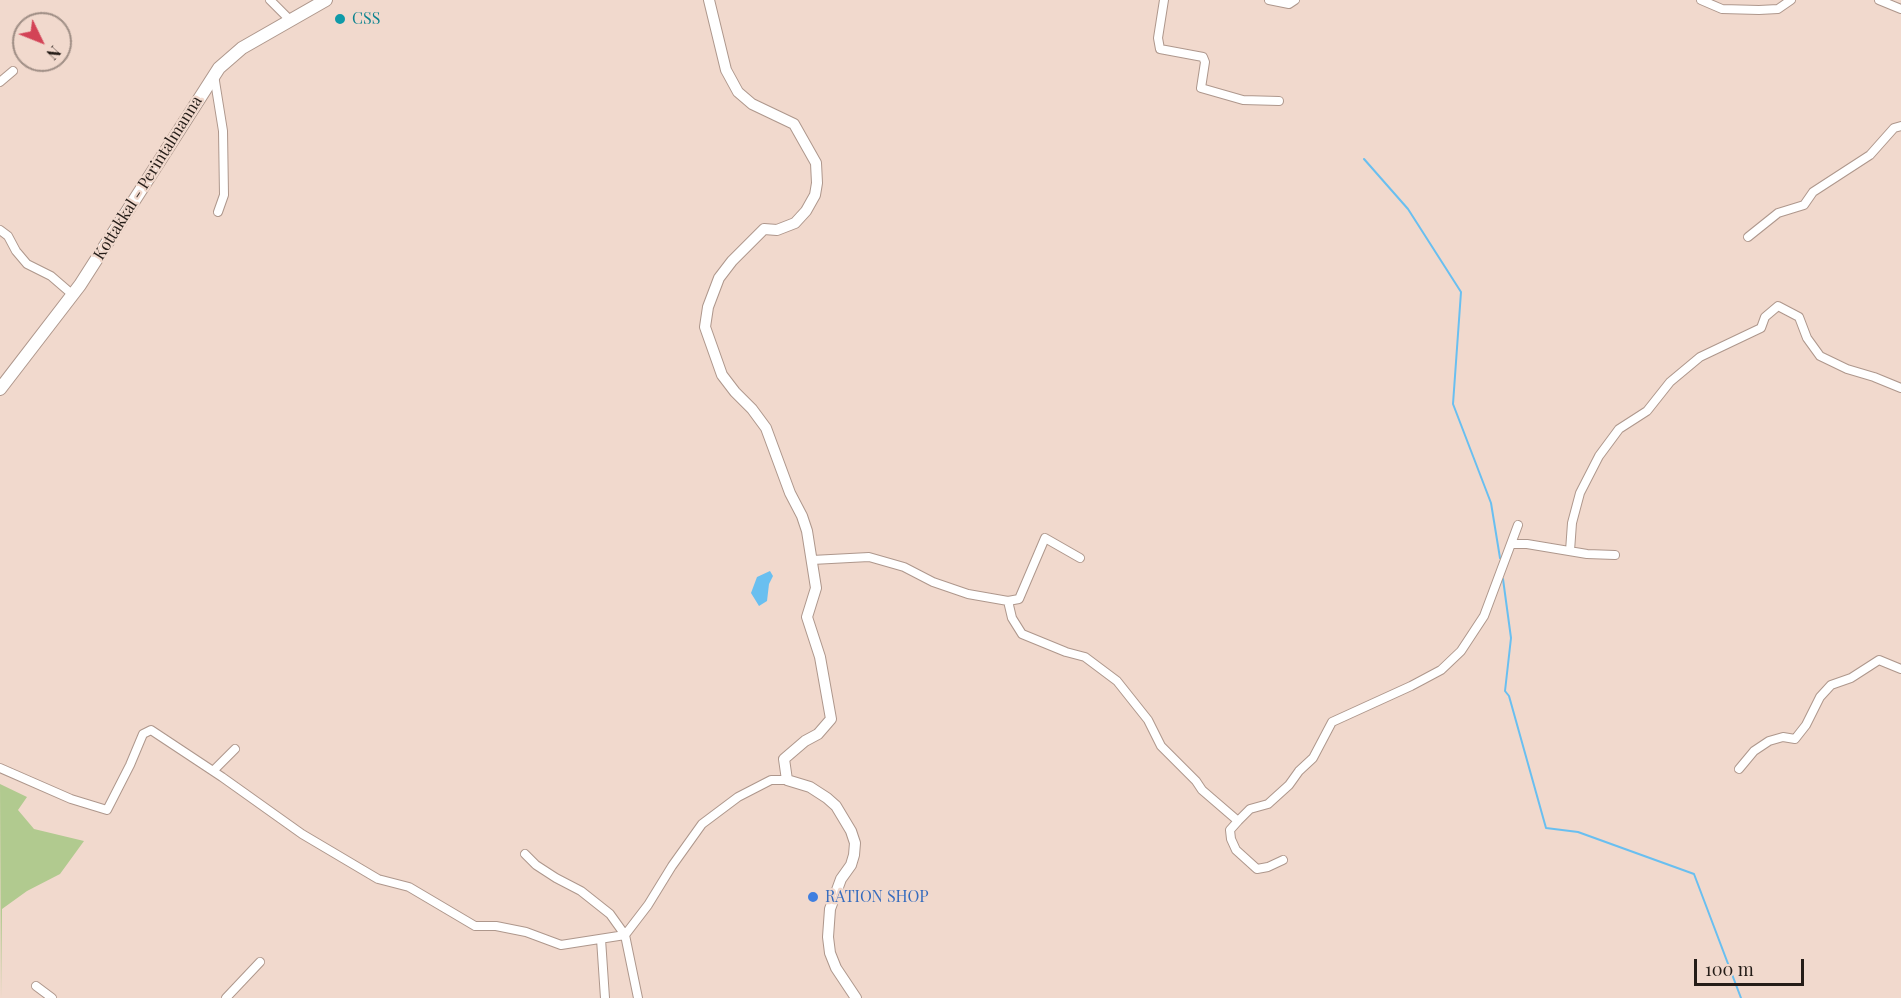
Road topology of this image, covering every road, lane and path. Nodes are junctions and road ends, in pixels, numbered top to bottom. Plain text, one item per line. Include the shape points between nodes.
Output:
1 (270, 0) edge
2 (326, 0) edge
3 (709, 0) edge
4 (1164, 0) edge
5 (1269, 0) edge
6 (1294, 0) edge
7 (1701, 0) edge
8 (1791, 0) edge
9 (1879, 0) edge
10 (1896, 5) edge
11 (290, 20) junction
12 (12, 72) edge
13 (214, 75) junction
14 (0, 82) edge
15 (1279, 101) dead end
16 (1901, 126) edge
17 (218, 213) dead end
18 (0, 230) edge
19 (1748, 237) dead end
20 (73, 295) junction
21 (1901, 388) edge
22 (0, 389) edge
23 (1518, 525) dead end
24 (1511, 544) junction
25 (1570, 552) junction
26 (1615, 555) dead end
27 (1080, 558) dead end
28 (812, 560) junction
29 (1008, 602) junction
30 (1901, 669) edge
31 (235, 749) dead end
32 (0, 768) edge
33 (1739, 769) dead end
34 (213, 771) junction
35 (787, 780) junction
36 (1238, 821) junction
37 (525, 854) dead end
38 (1283, 860) dead end
39 (626, 935) junction
40 (601, 939) junction
41 (260, 962) dead end
42 (36, 986) dead end
43 (52, 998) edge
44 (226, 998) edge
45 (605, 998) edge
46 (638, 998) edge
47 (856, 998) edge

1 - 11 street
2 - 11 main road, Kottakkal - Perintalmanna
3 - 28 street via 726,70 738,92 752,104 794,124 816,163 817,183 806,211 795,223 777,230 764,229 732,261 719,278 705,327 723,375 766,428 802,516
4 - 15 street via 1160,49 1203,57 1201,87 1244,100
5 - 6 street via 1289,4
7 - 8 street via 1722,9 1759,10 1778,9
9 - 10 street
11 - 13 main road, Kottakkal - Perintalmanna via 242,48
12 - 14 street
13 - 17 street via 223,141 224,195
13 - 20 main road, Kottakkal - Perintalmanna
16 - 19 street via 1894,128 1870,155 1814,192 1803,205 1778,213
18 - 20 street via 27,264 51,276
20 - 22 main road, Kottakkal - Perintalmanna
21 - 25 street via 1820,356 1799,317 1778,306 1765,317 1761,328 1700,357 1670,382 1647,411 1619,429 1599,456 1580,493
23 - 24 street
24 - 25 street
24 - 36 street via 1484,616 1461,651 1441,670 1332,722 1313,758 1289,785 1268,804 1250,809
25 - 26 street
27 - 29 street via 1045,538 1018,599
28 - 29 street via 869,557 968,594
28 - 35 street via 816,588 807,617 820,657 831,719 784,759
29 - 36 street via 1022,634 1085,657 1117,681 1148,720 1161,746
30 - 33 street via 1879,660 1851,678 1831,685 1795,739 1769,741
31 - 34 street
32 - 34 street via 107,810 143,734 151,730
34 - 40 street via 302,834 378,879 409,887 475,926 526,932 561,945
35 - 39 street via 771,780 702,824
35 - 47 street via 810,787 836,806 855,843 851,865 830,909 828,937 836,968
36 - 38 street via 1230,830 1231,839 1236,850 1257,869
37 - 39 street via 610,914
39 - 40 street
39 - 46 street
40 - 45 street
41 - 44 street
42 - 43 street

